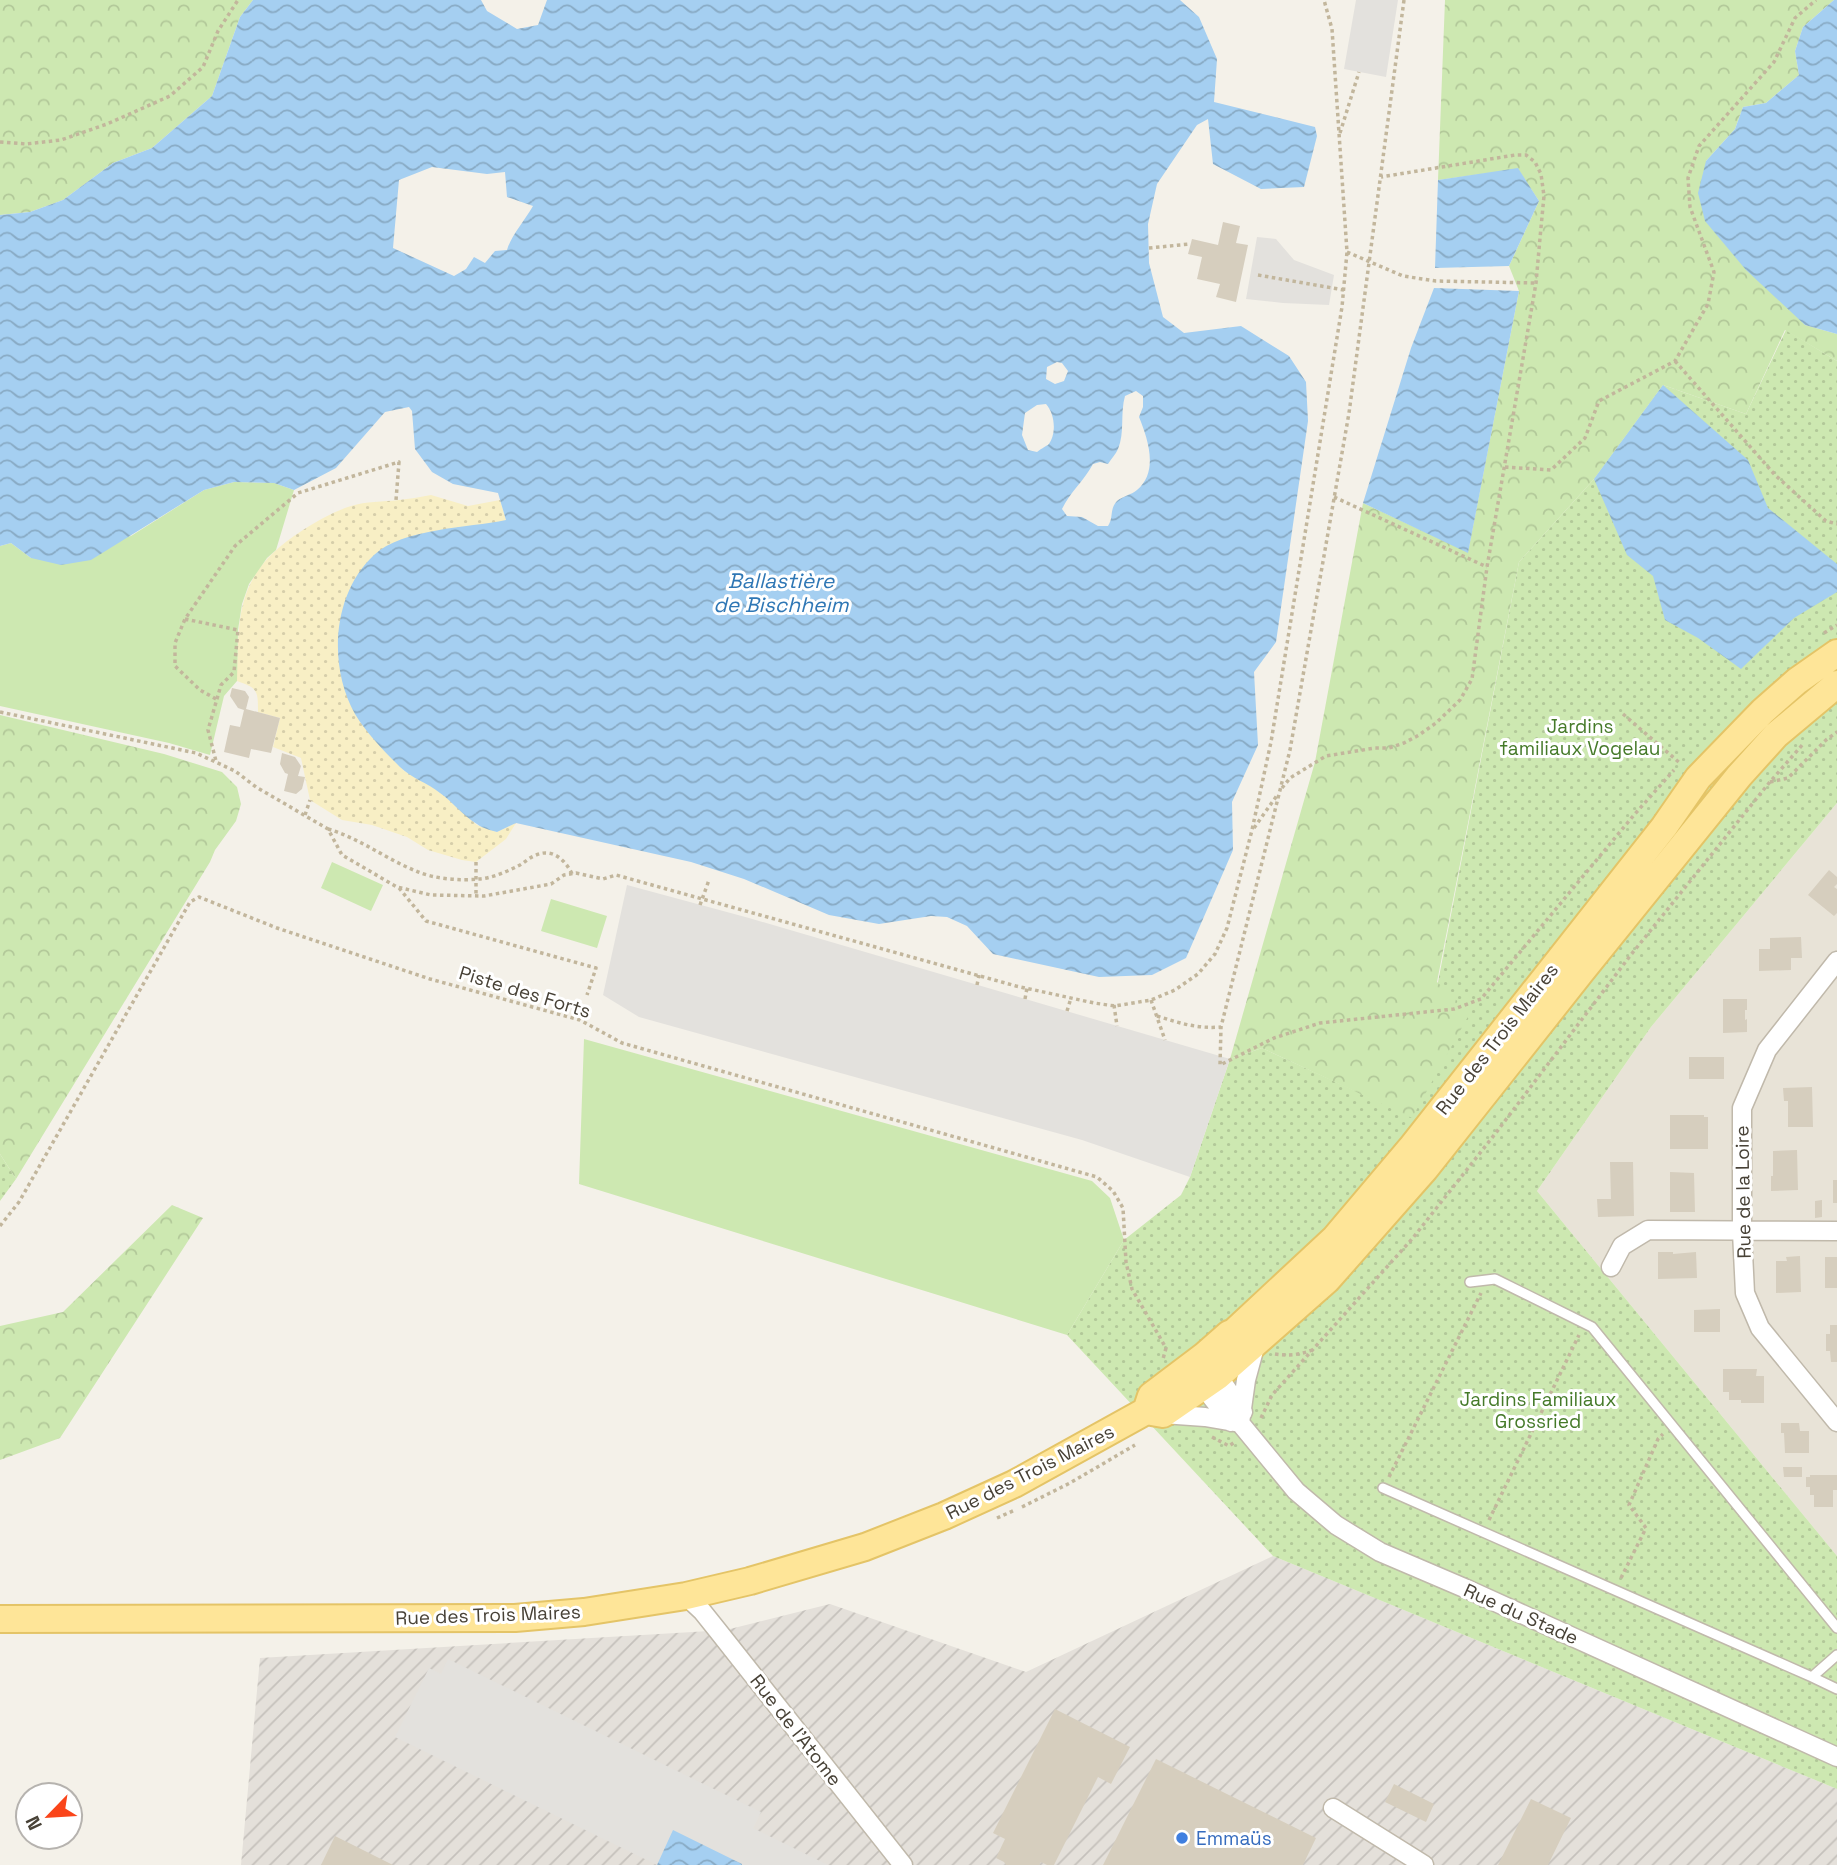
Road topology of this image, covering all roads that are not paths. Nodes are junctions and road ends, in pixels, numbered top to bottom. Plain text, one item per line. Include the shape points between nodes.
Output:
1 (1837, 653) edge
2 (1837, 684) edge
3 (1837, 961) edge
4 (1837, 1231) edge
5 (1742, 1232) junction
6 (1611, 1266) dead end
7 (1470, 1282) dead end
8 (1262, 1349) junction
9 (1203, 1372) junction
10 (1154, 1413) junction
11 (1238, 1419) junction
12 (1837, 1422) edge
13 (1383, 1488) road end
14 (686, 1596) junction
15 (0, 1619) edge
16 (1837, 1628) edge
17 (1837, 1655) edge
18 (1812, 1677) junction
19 (1837, 1689) edge
20 (1837, 1757) edge
21 (1333, 1808) dead end
22 (903, 1865) edge
23 (1424, 1865) edge

1 - 9 main road, Rue des Trois Maires via 1789,688 1701,775 1411,1148 1335,1238 1229,1334
2 - 8 main road, Rue des Trois Maires via 1776,735 1739,776 1424,1169
3 - 5 street, Rue de la Loire via 1766,1050 1742,1108
4 - 5 street
5 - 6 street via 1648,1230 1622,1246
5 - 12 street, Rue de la Loire via 1745,1293 1760,1328
7 - 16 lane via 1495,1279 1592,1327
8 - 9 main road, Rue des Trois Maires
8 - 11 street via 1246,1380
9 - 10 main road, Rue des Trois Maires via 1151,1396
9 - 11 street, Rue du Stade
10 - 11 street
10 - 14 main road, Rue des Trois Maires via 1014,1484 865,1547
11 - 20 street, Rue du Stade via 1296,1491 1336,1525 1380,1552
13 - 18 lane
14 - 15 main road, Rue des Trois Maires via 515,1618
14 - 22 street, Rue de l'Atome
17 - 18 lane
18 - 19 lane
21 - 23 street

